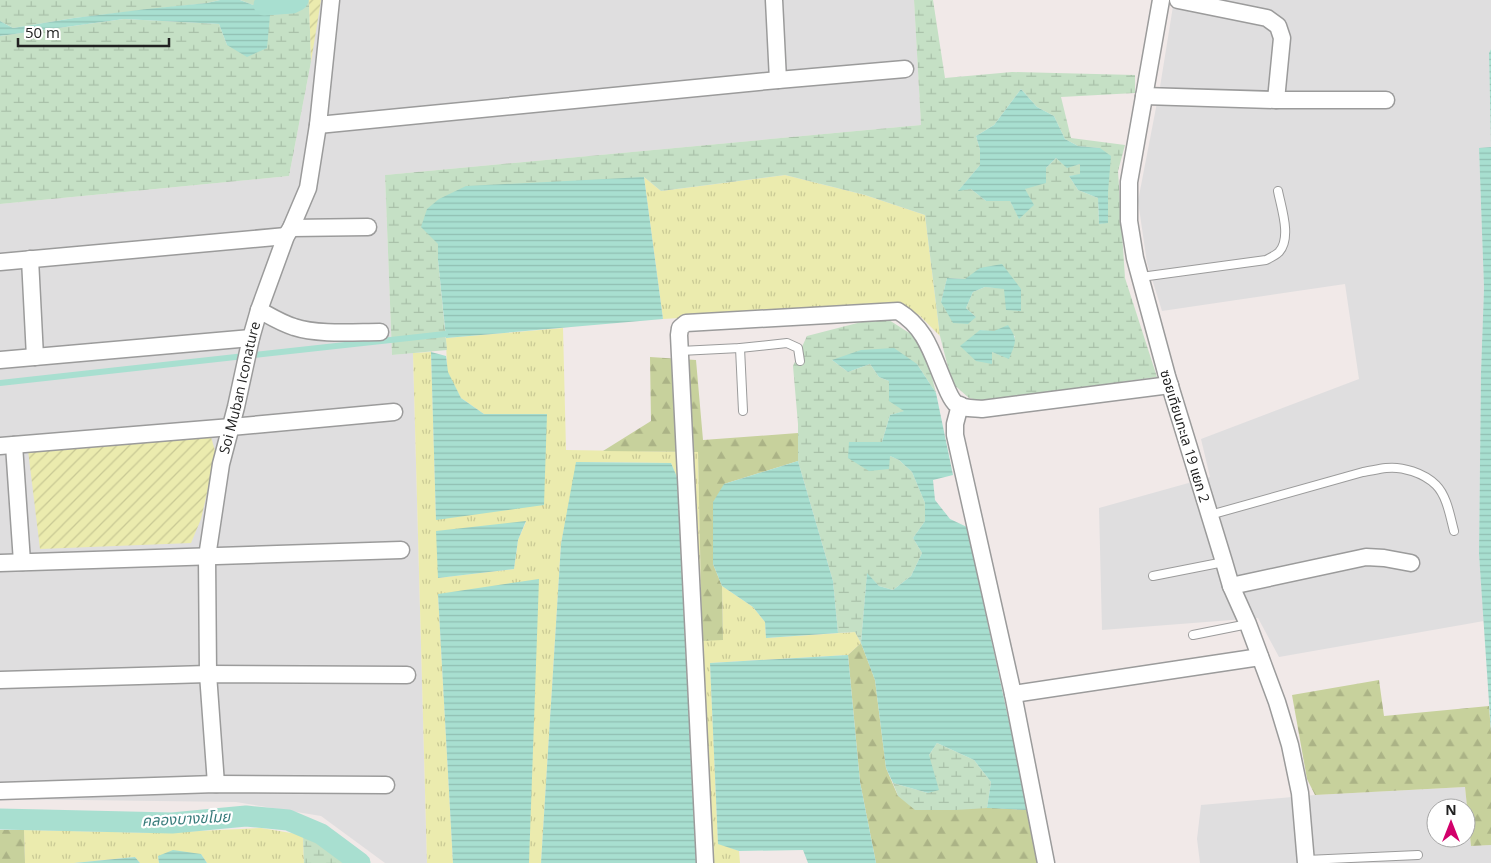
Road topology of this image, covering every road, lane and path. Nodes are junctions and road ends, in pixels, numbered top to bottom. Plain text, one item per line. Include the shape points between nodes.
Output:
1 (331, 0) edge
2 (774, 0) edge
3 (1160, 0) edge
4 (1178, 0) edge
5 (905, 69) dead end
6 (778, 80) junction
7 (1144, 96) junction
8 (1276, 100) junction
9 (1386, 100) dead end
10 (318, 125) junction
11 (1278, 191) dead end
12 (368, 227) dead end
13 (288, 232) junction
14 (30, 259) junction
15 (0, 262) edge
16 (1140, 277) junction
17 (259, 310) junction
18 (380, 332) dead end
19 (250, 344) junction
20 (740, 348) junction
21 (680, 351) junction
22 (35, 357) junction
23 (0, 360) edge
24 (800, 361) dead end
25 (1170, 385) junction
26 (960, 405) junction
27 (743, 411) dead end
28 (394, 412) dead end
29 (231, 428) junction
30 (7, 445) edge
31 (1210, 516) junction
32 (1454, 531) dead end
33 (401, 550) dead end
34 (207, 557) junction
35 (22, 562) junction
36 (1224, 562) junction
37 (0, 563) edge
38 (1411, 563) dead end
39 (1153, 576) dead end
40 (1231, 586) junction
41 (1248, 624) junction
42 (1193, 635) dead end
43 (1260, 657) junction
44 (208, 674) junction
45 (407, 675) dead end
46 (0, 680) edge
47 (1013, 694) junction
48 (216, 784) junction
49 (386, 785) dead end
50 (0, 790) edge
51 (1418, 855) dead end
52 (1306, 862) edge
53 (705, 863) edge
54 (1046, 863) edge

1 - 10 street, Soi Muban Iconature
2 - 6 street
3 - 7 street, ซอยเทียนทะเล 19 แยก 2
4 - 8 street via 1267,18 1278,26 1282,38
5 - 6 street
6 - 10 street
7 - 8 street
7 - 16 street, ซอยเทียนทะเล 19 แยก 2 via 1129,182 1129,221
8 - 9 street
10 - 13 street, Soi Muban Iconature via 308,188
11 - 16 lane via 1285,229 1285,242 1279,252 1266,260
12 - 13 street
13 - 14 street
13 - 17 street, Soi Muban Iconature
14 - 15 street
14 - 22 street
16 - 25 street, ซอยเทียนทะเล 19 แยก 2
17 - 18 street via 296,328
17 - 19 street, Soi Muban Iconature
19 - 22 street
19 - 29 street, Soi Muban Iconature
20 - 21 lane
20 - 24 lane via 787,342 798,348
20 - 27 lane
21 - 26 street via 680,328 686,323 898,311 925,336 949,394
21 - 53 street
22 - 23 street
25 - 26 street via 982,409
25 - 31 street, ซอยเทียนทะเล 19 แยก 2
26 - 47 street via 955,434
28 - 29 street
29 - 30 street
29 - 34 street, Soi Muban Iconature via 221,464
30 - 35 street
31 - 32 lane via 1387,468 1423,475 1436,485
31 - 36 street, ซอยเทียนทะเล 19 แยก 2
33 - 34 street
34 - 35 street
34 - 44 street, Soi Muban Iconature
35 - 37 street
36 - 39 lane
36 - 40 street, ซอยเทียนทะเล 19 แยก 2
38 - 40 street via 1366,557
40 - 41 street, ซอยเทียนทะเล 19 แยก 2
41 - 42 lane
41 - 43 street, ซอยเทียนทะเล 19 แยก 2
43 - 47 street
43 - 52 street, ซอยเทียนทะเล 19 แยก 2 via 1290,745 1300,793
44 - 45 street
44 - 46 street
44 - 48 street, Soi Muban Iconature
47 - 54 street
48 - 49 street
48 - 50 street
51 - 52 lane

